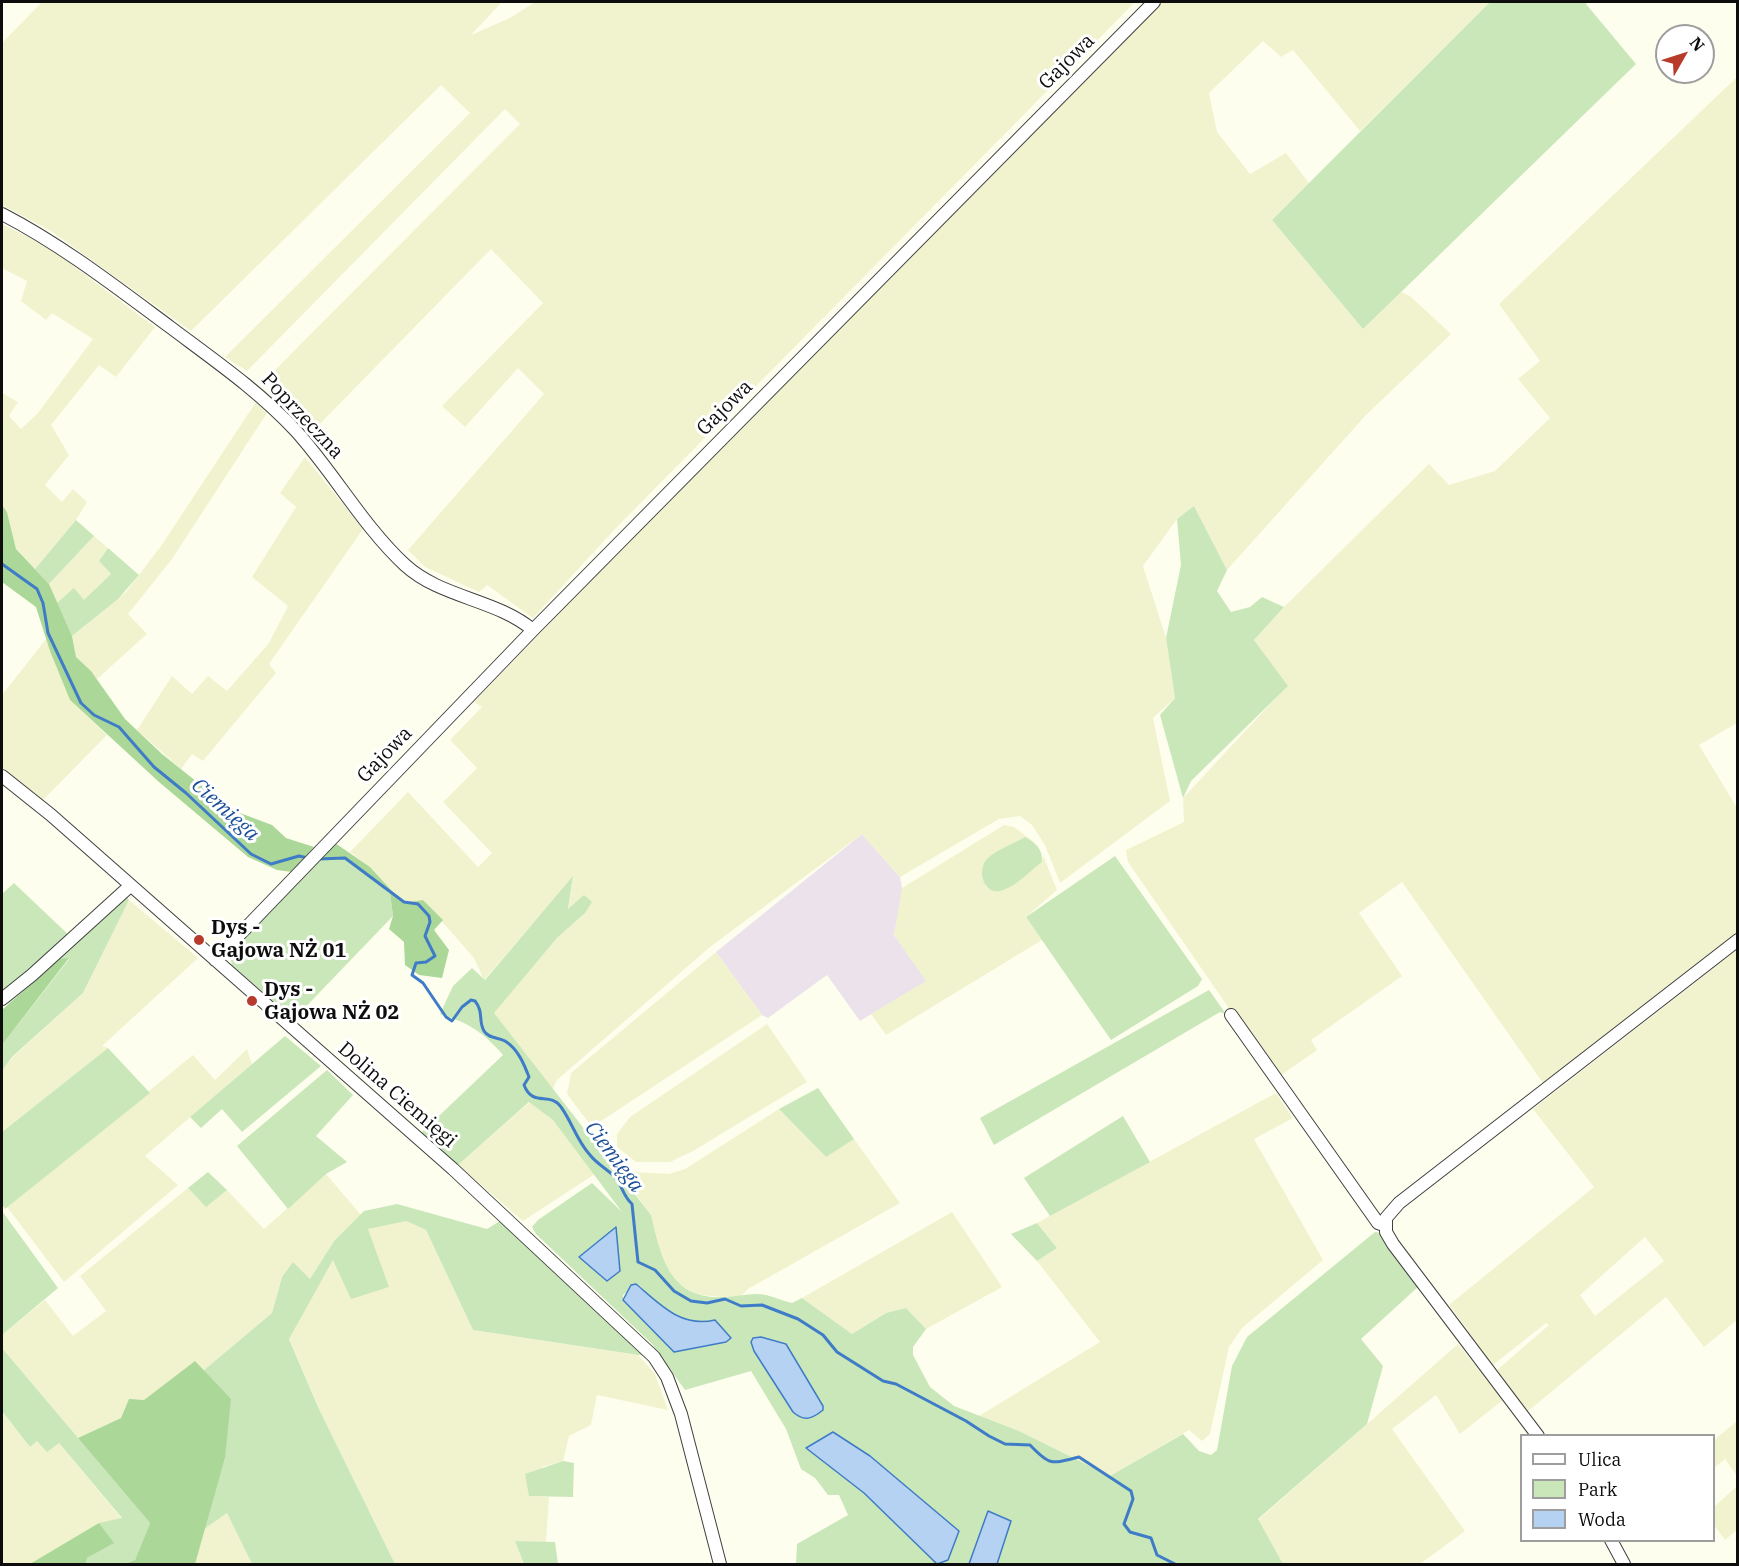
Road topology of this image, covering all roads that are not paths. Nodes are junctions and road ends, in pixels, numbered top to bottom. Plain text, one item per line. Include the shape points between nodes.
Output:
1 (1154, 2) edge
2 (2, 214) edge
3 (533, 630) junction
4 (2, 776) edge
5 (130, 886) junction
6 (1737, 940) edge
7 (215, 960) junction
8 (2, 999) edge
9 (1231, 1015) dead end
10 (1384, 1225) junction
11 (1536, 1434) edge
12 (1612, 1542) edge
13 (720, 1564) edge
14 (1624, 1564) edge

1 - 3 street, Gajowa
2 - 3 street, Poprzeczna via 43,235 95,271 269,403 411,570 434,585
3 - 7 street, Gajowa
4 - 5 street, Dolina Ciemięgi
5 - 7 street, Dolina Ciemięgi
5 - 8 street
6 - 10 street via 1399,1203
7 - 13 street, Dolina Ciemięgi via 638,1340 668,1377
9 - 10 street via 1378,1223
10 - 11 street via 1393,1244
12 - 14 street

